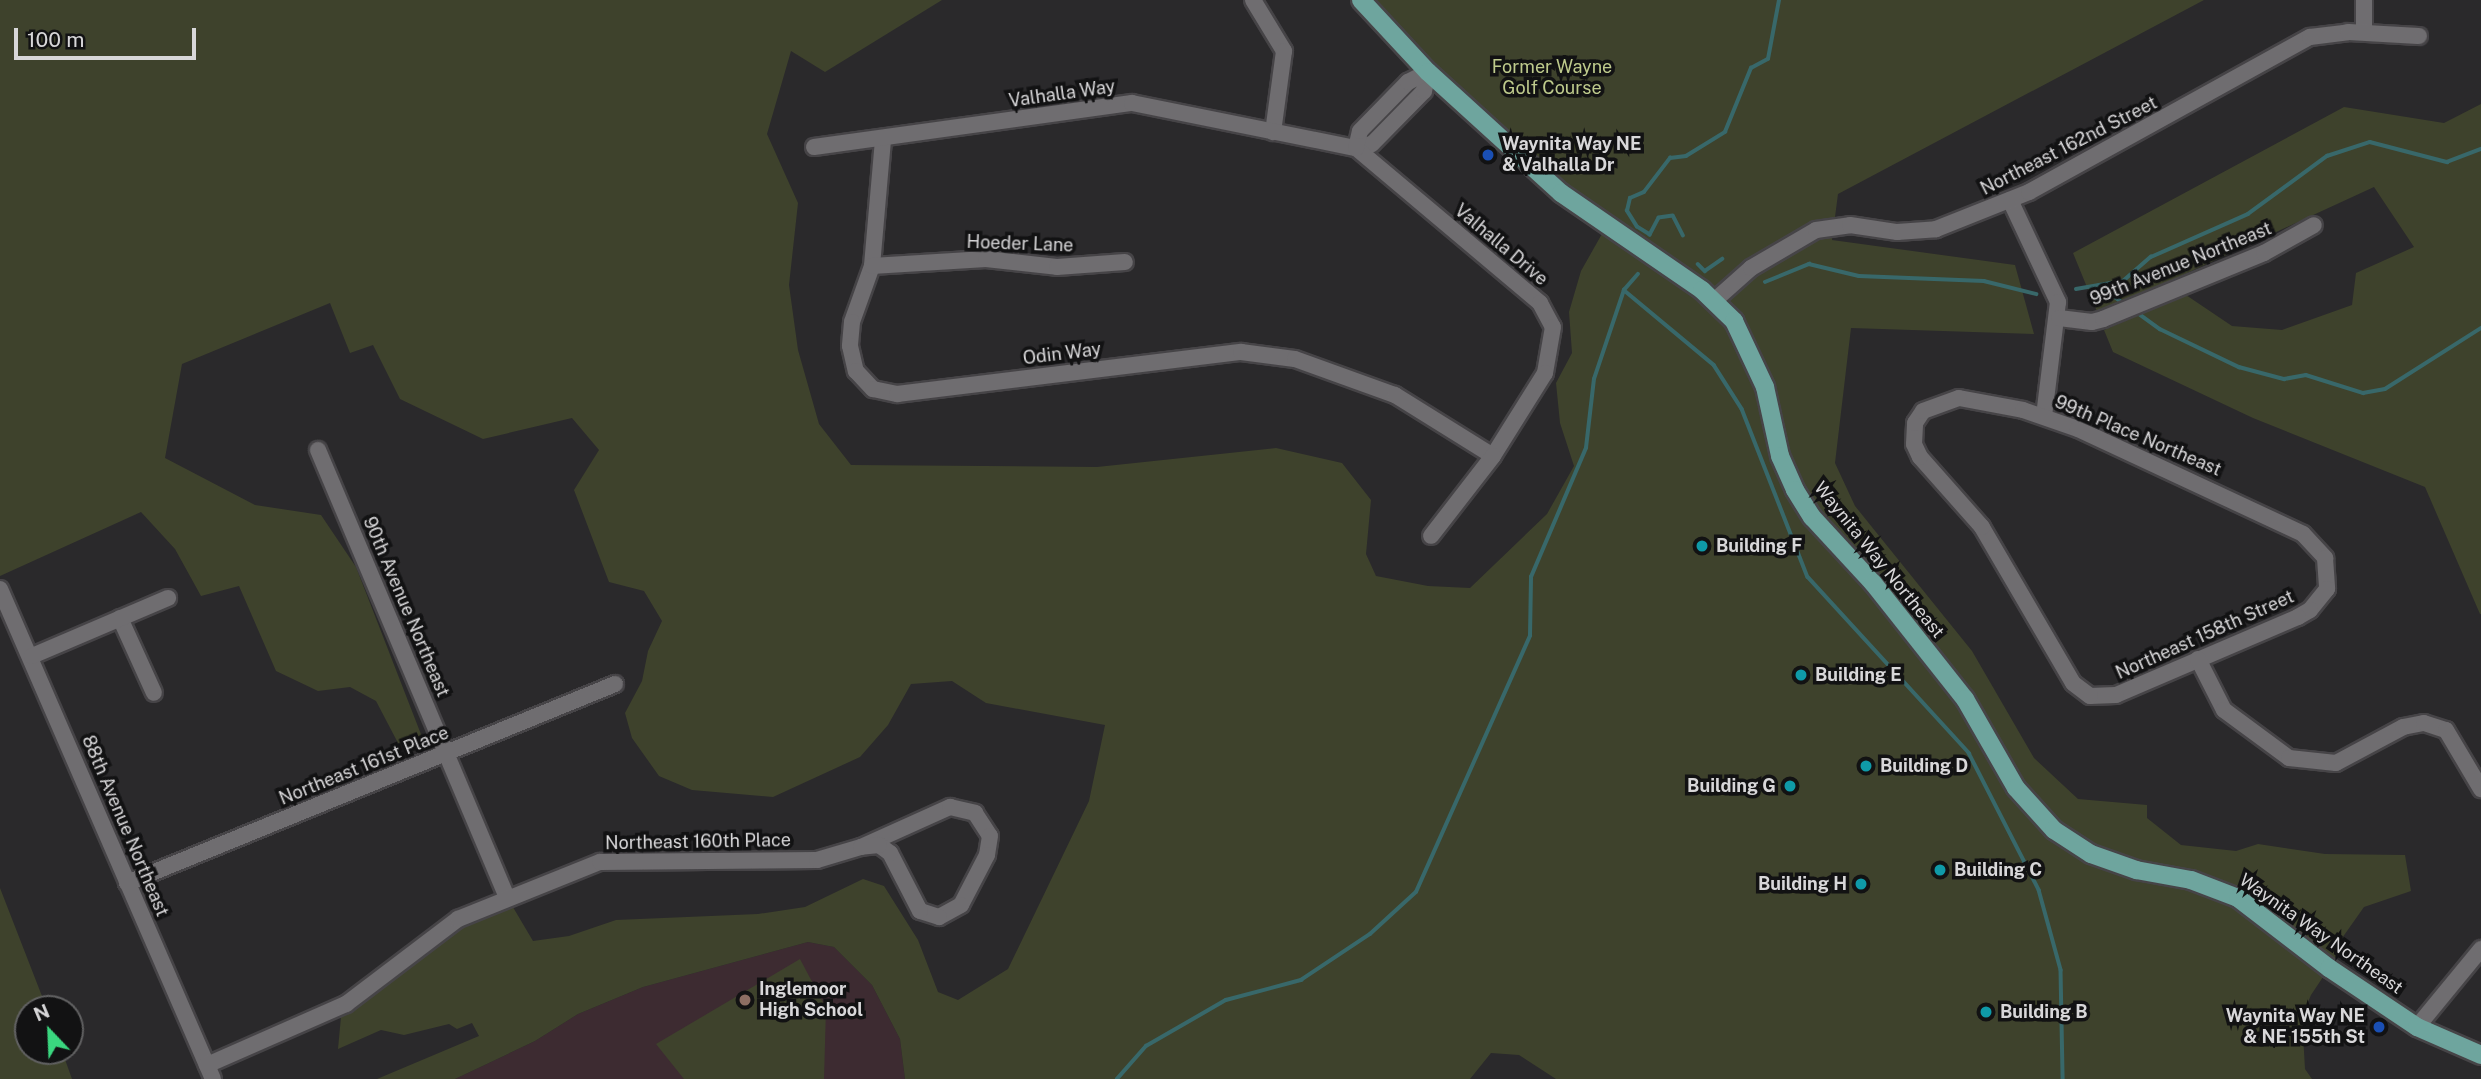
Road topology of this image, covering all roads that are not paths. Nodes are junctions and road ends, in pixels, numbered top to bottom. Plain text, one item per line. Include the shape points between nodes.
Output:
1 (1253, 0) edge
2 (1361, 0) edge
3 (2364, 0) edge
4 (2364, 32) junction
5 (2419, 36) dead end
6 (1428, 72) junction
7 (1273, 132) junction
8 (883, 139) junction
9 (814, 147) dead end
10 (1356, 148) junction
11 (2010, 200) junction
12 (2314, 225) dead end
13 (1125, 262) dead end
14 (872, 266) junction
15 (1714, 301) junction
16 (2059, 318) junction
17 (2044, 416) junction
18 (317, 450) dead end
19 (1493, 456) junction
20 (1430, 537) dead end
21 (2320, 550) joint
22 (0, 589) edge
23 (168, 598) dead end
24 (120, 618) junction
25 (32, 656) junction
26 (2198, 659) junction
27 (615, 684) dead end
28 (153, 693) dead end
29 (2090, 696) joint
30 (448, 753) junction
31 (2481, 789) edge
32 (861, 847) junction
33 (127, 883) junction
34 (507, 897) junction
35 (2481, 949) edge
36 (2417, 1027) junction
37 (2481, 1055) edge
38 (210, 1072) edge

1 - 7 street via 1284,51
2 - 6 main road, Waynita Way Northeast
3 - 4 street
4 - 5 street, Northeast 162nd Street
4 - 11 street, Northeast 162nd Street via 2327,33 2295,43 2140,133
6 - 10 street via 1408,82 1360,131
6 - 15 main road, Waynita Way Northeast via 1561,193
7 - 8 street, Valhalla Way via 1132,103
7 - 10 street, Valhalla Way
8 - 9 street, Valhalla Way
8 - 14 street, Odin Way
10 - 19 street, Valhalla Drive via 1540,303 1553,327 1545,373
11 - 15 street, Northeast 162nd Street via 1936,229 1897,232 1850,225 1816,230 1751,268
11 - 16 street via 2054,285
12 - 16 street, 99th Avenue Northeast via 2264,253 2103,319
13 - 14 street, Hoeder Lane via 1058,267 986,259
14 - 19 street, Odin Way via 852,322 850,346 856,371 873,389 897,394 1241,352 1295,359 1395,395
15 - 36 main road, Waynita Way Northeast via 1734,321 1751,353 1765,387 1780,456 1795,490 1812,517 1873,583 1965,699 2029,805 2054,830 2091,855 2136,870 2191,880 2238,898 2329,968
16 - 17 street
17 - 21 street, 99th Place Northeast via 2233,498 2303,534
17 - 29 street, 99th Place Northeast via 1959,398 1928,408 1915,423 1914,444 1920,457 1982,527 2073,683
18 - 30 street, 90th Avenue Northeast
19 - 20 street, Valhalla Drive
21 - 26 street, Northeast 158th Street via 2328,566 2327,589 2310,610
22 - 25 street, 88th Avenue Northeast
23 - 24 street
24 - 25 street
24 - 28 street
25 - 33 street, 88th Avenue Northeast
26 - 29 street, Northeast 158th Street via 2116,695
26 - 31 street via 2224,710 2289,758 2336,763 2403,727 2424,723 2446,730
27 - 30 street, Northeast 161st Place
30 - 33 street, Northeast 161st Place
30 - 34 street, 90th Avenue Northeast
32 - 32 street, Northeast 160th Place via 879,845 890,853 920,911 939,917 961,905 987,855 990,836 975,813 950,807
32 - 34 street, Northeast 160th Place via 817,860 600,862
33 - 38 street, 88th Avenue Northeast
34 - 38 street, Northeast 160th Place via 458,919 346,1004
35 - 36 street
36 - 37 main road, Waynita Way Northeast

